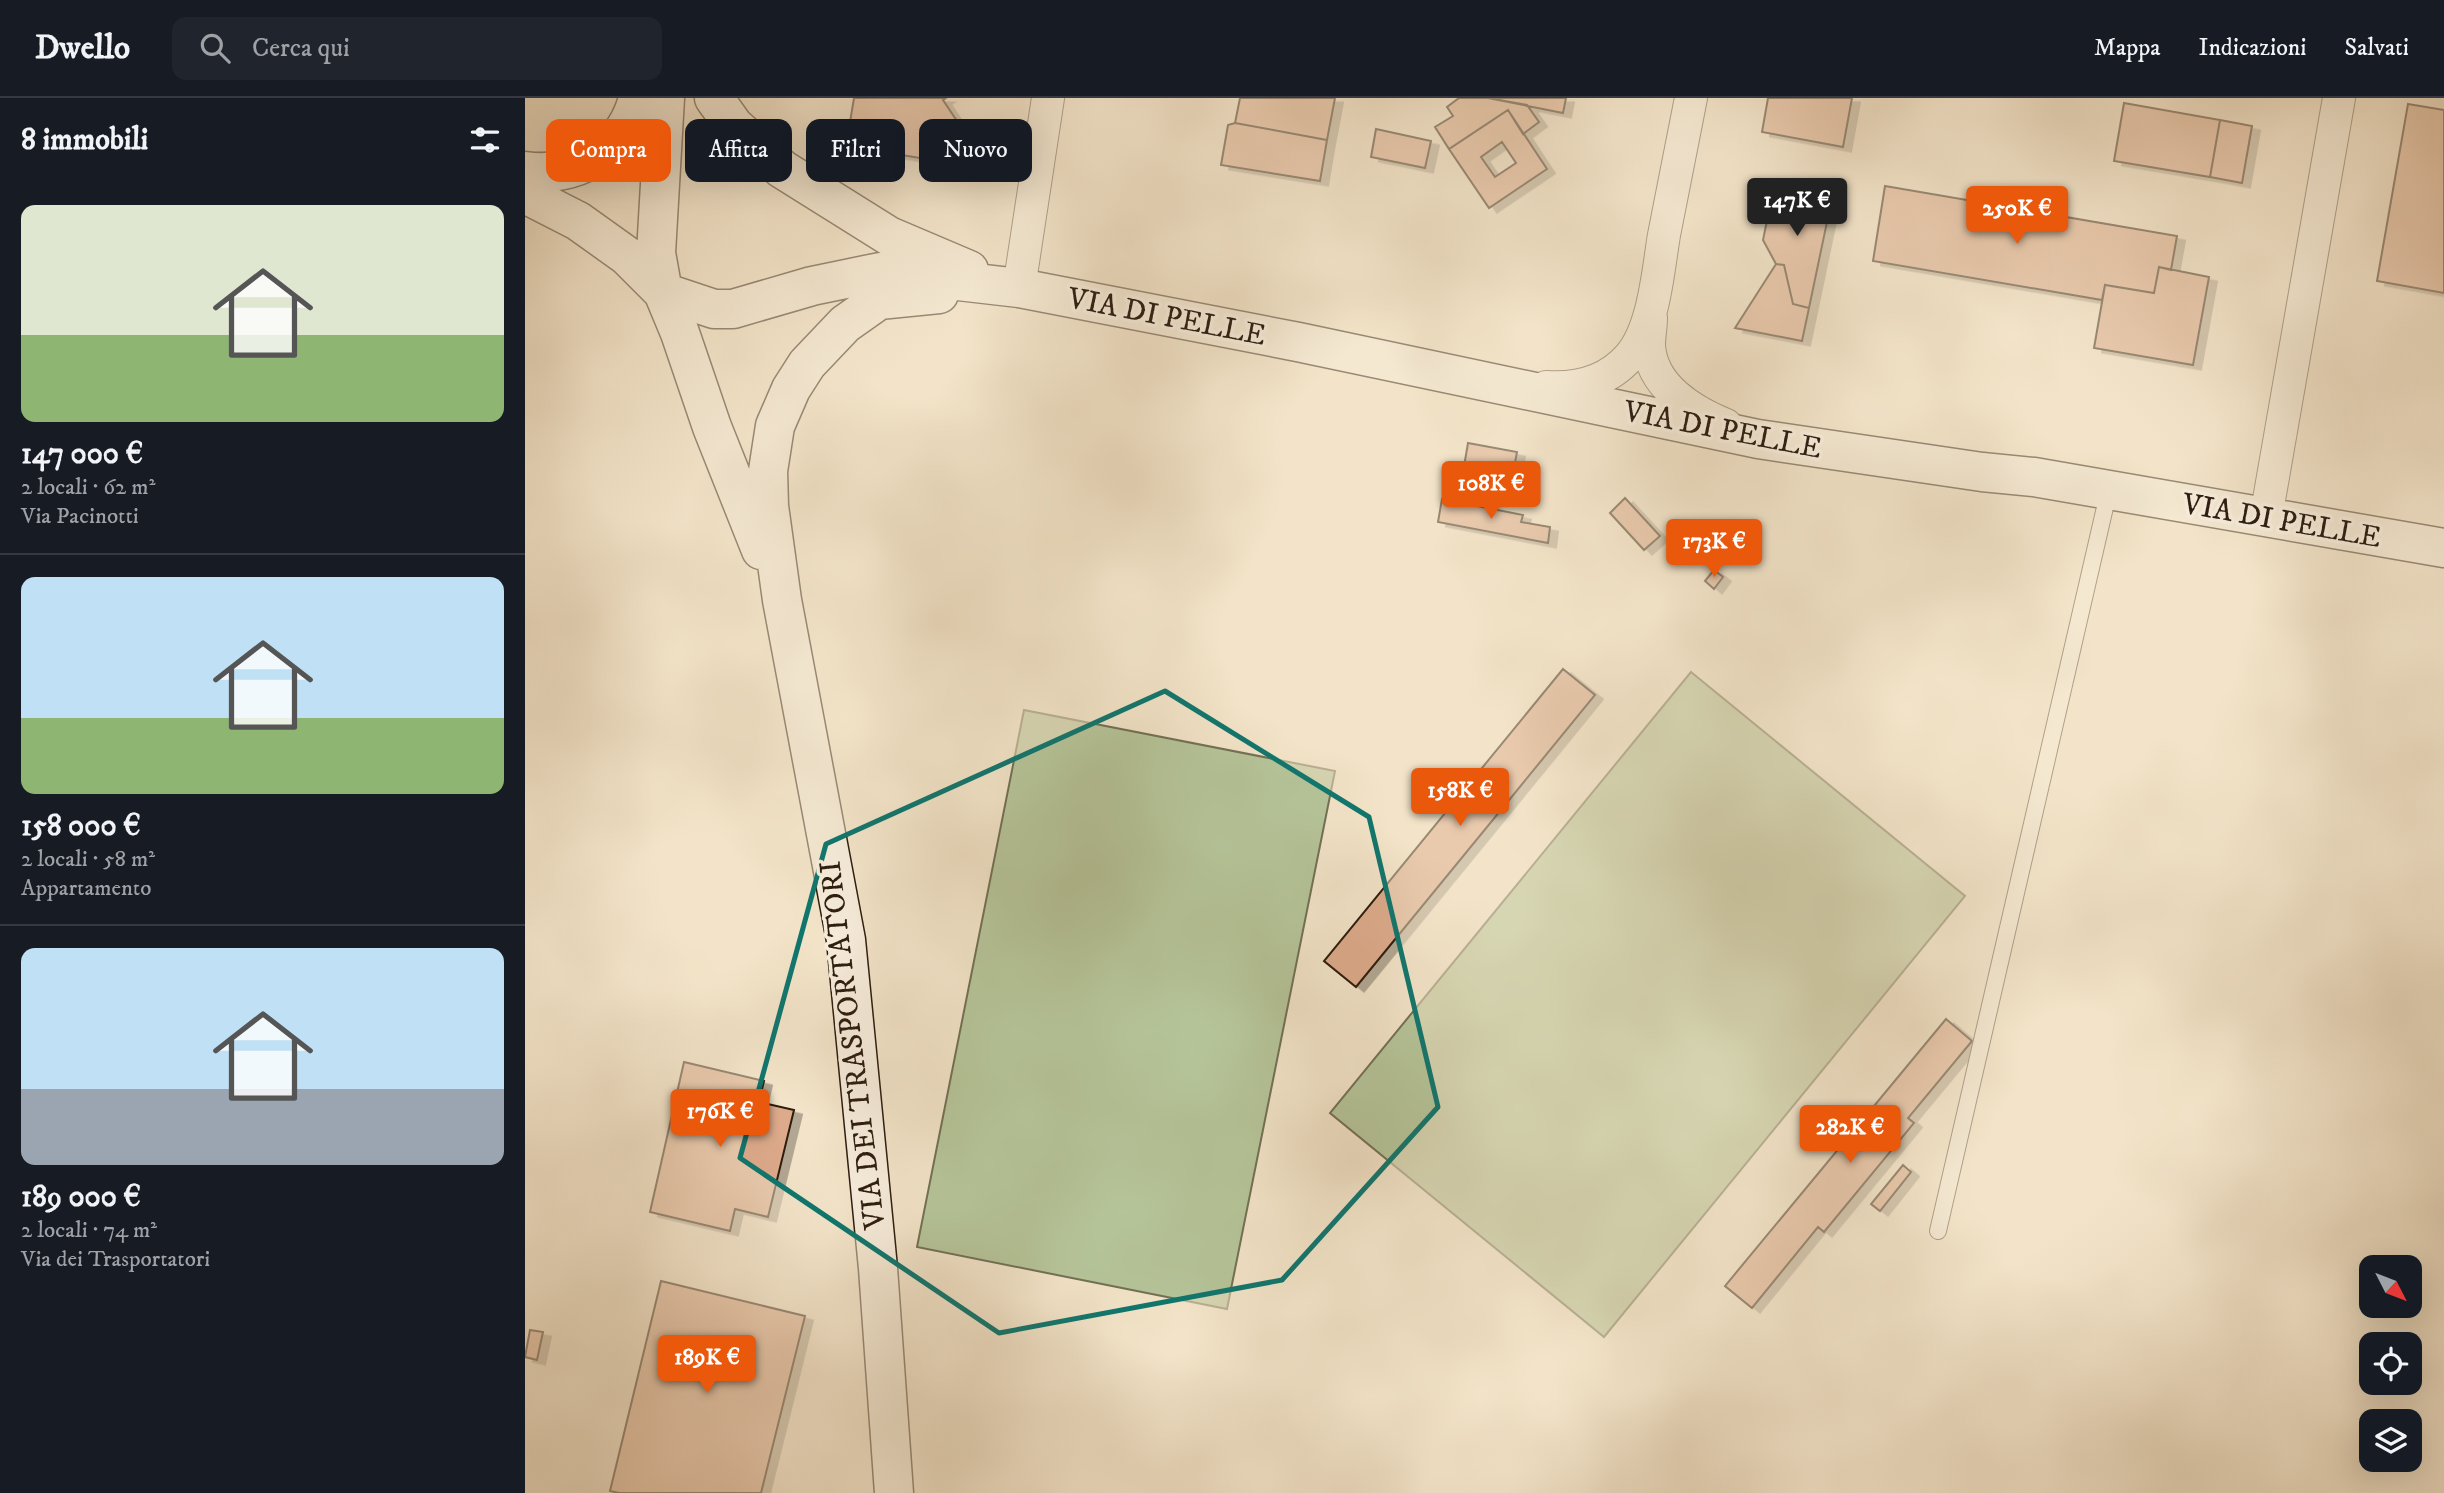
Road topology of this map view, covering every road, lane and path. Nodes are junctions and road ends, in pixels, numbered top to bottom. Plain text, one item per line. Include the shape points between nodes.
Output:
1 (638, 98) edge
2 (665, 98) edge
3 (714, 98) edge
4 (1048, 98) edge
5 (1691, 98) edge
6 (2339, 98) edge
7 (525, 171) edge
8 (525, 194) edge
9 (1012, 287) junction
10 (663, 292) junction
11 (1651, 306) junction
12 (1490, 381) junction
13 (1758, 439) junction
14 (2109, 490) junction
15 (2266, 517) junction
16 (2444, 548) edge
17 (782, 600) junction
18 (1938, 1231) dead end
19 (894, 1493) edge

1 - 7 street via 619,138 587,163 569,170
2 - 10 street via 656,253
3 - 9 street, VIA DI PELLE via 734,126 782,169 890,236
4 - 9 street
5 - 11 street
6 - 15 street
8 - 10 street, VIA DI PELLE via 578,221 627,256
9 - 10 street, VIA DI PELLE via 880,272 733,309 714,309
9 - 12 street, VIA DI PELLE
9 - 17 street, VIA DEI TRASPORTATORI via 879,300 845,324 807,364 775,426 768,471
10 - 17 street, VIA DEI TRASPORTATORI
11 - 12 street via 1630,356 1599,380 1555,388
11 - 13 street via 1649,346 1656,372 1668,389 1712,419
12 - 13 street, VIA DI PELLE
13 - 14 street, VIA DI PELLE
14 - 15 street, VIA DI PELLE
14 - 18 lane
15 - 16 street, VIA DI PELLE
17 - 19 street, VIA DEI TRASPORTATORI via 846,940 878,1268

